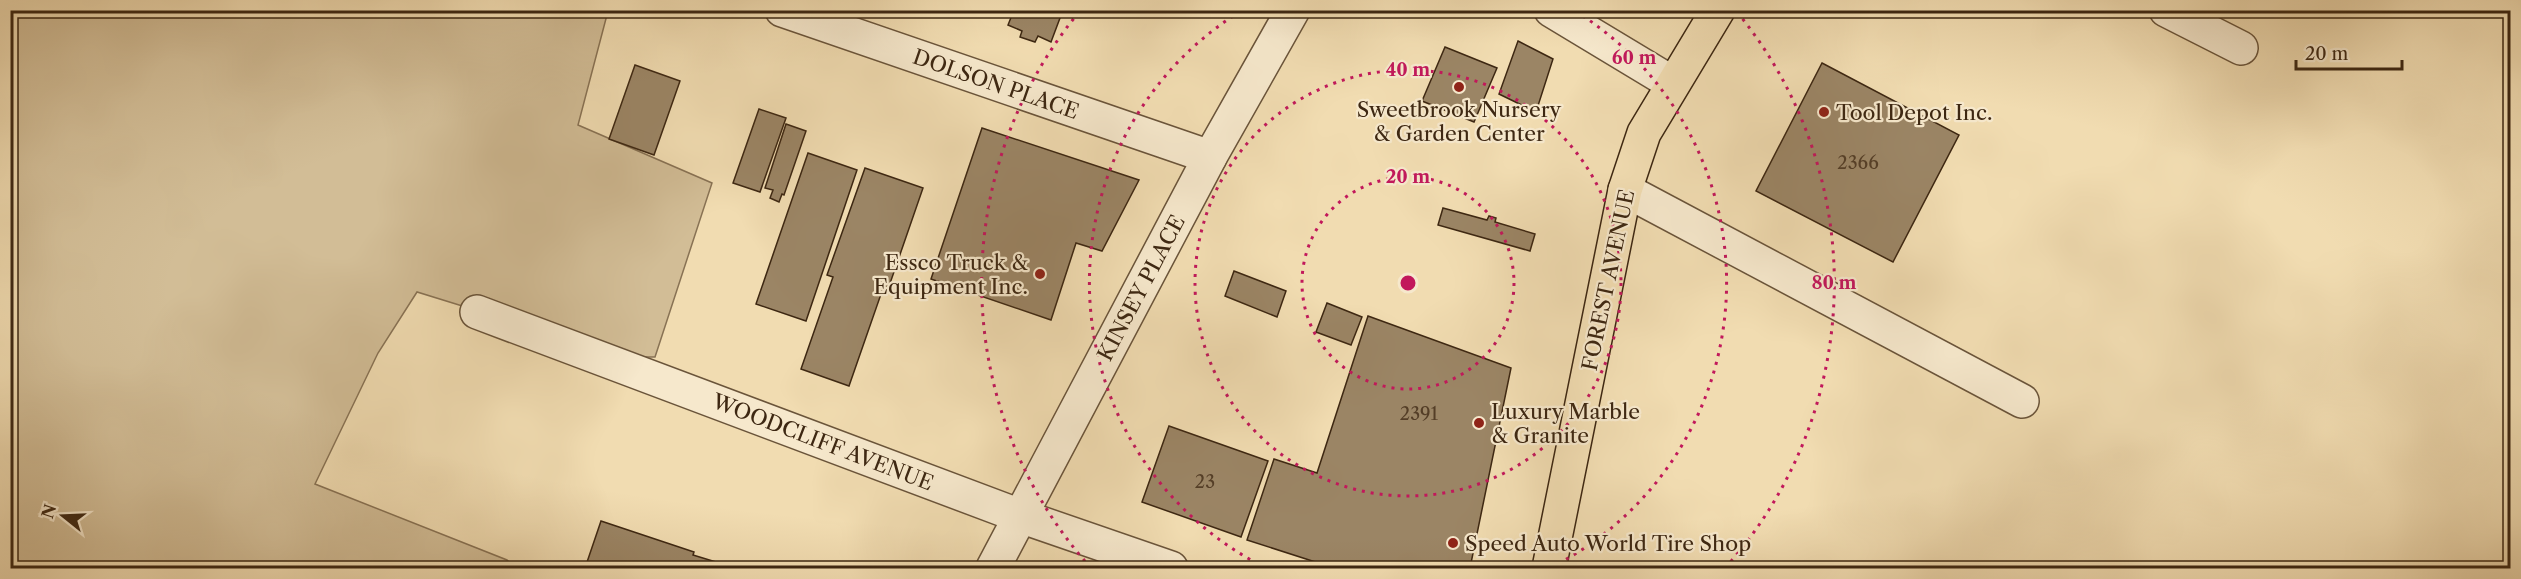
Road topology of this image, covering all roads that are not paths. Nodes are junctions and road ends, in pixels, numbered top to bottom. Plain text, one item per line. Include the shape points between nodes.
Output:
1 (782, 10) edge
2 (1293, 10) edge
3 (1551, 10) edge
4 (1718, 10) edge
5 (2166, 10) edge
6 (2241, 48) dead end
7 (1672, 83) junction
8 (1210, 157) junction
9 (1625, 190) junction
10 (477, 312) dead end
11 (2022, 401) dead end
12 (1020, 516) junction
13 (993, 568) edge
14 (1171, 568) edge
15 (1549, 568) edge

1 - 8 street, DOLSON PLACE
2 - 8 street, KINSEY PLACE
3 - 7 street
4 - 7 main road, FOREST AVENUE
5 - 6 street
7 - 9 main road, FOREST AVENUE via 1644,133
8 - 12 street, KINSEY PLACE
9 - 11 street
9 - 15 main road, FOREST AVENUE
10 - 12 street, WOODCLIFF AVENUE
12 - 13 street, KINSEY PLACE
12 - 14 street, WOODCLIFF AVENUE

